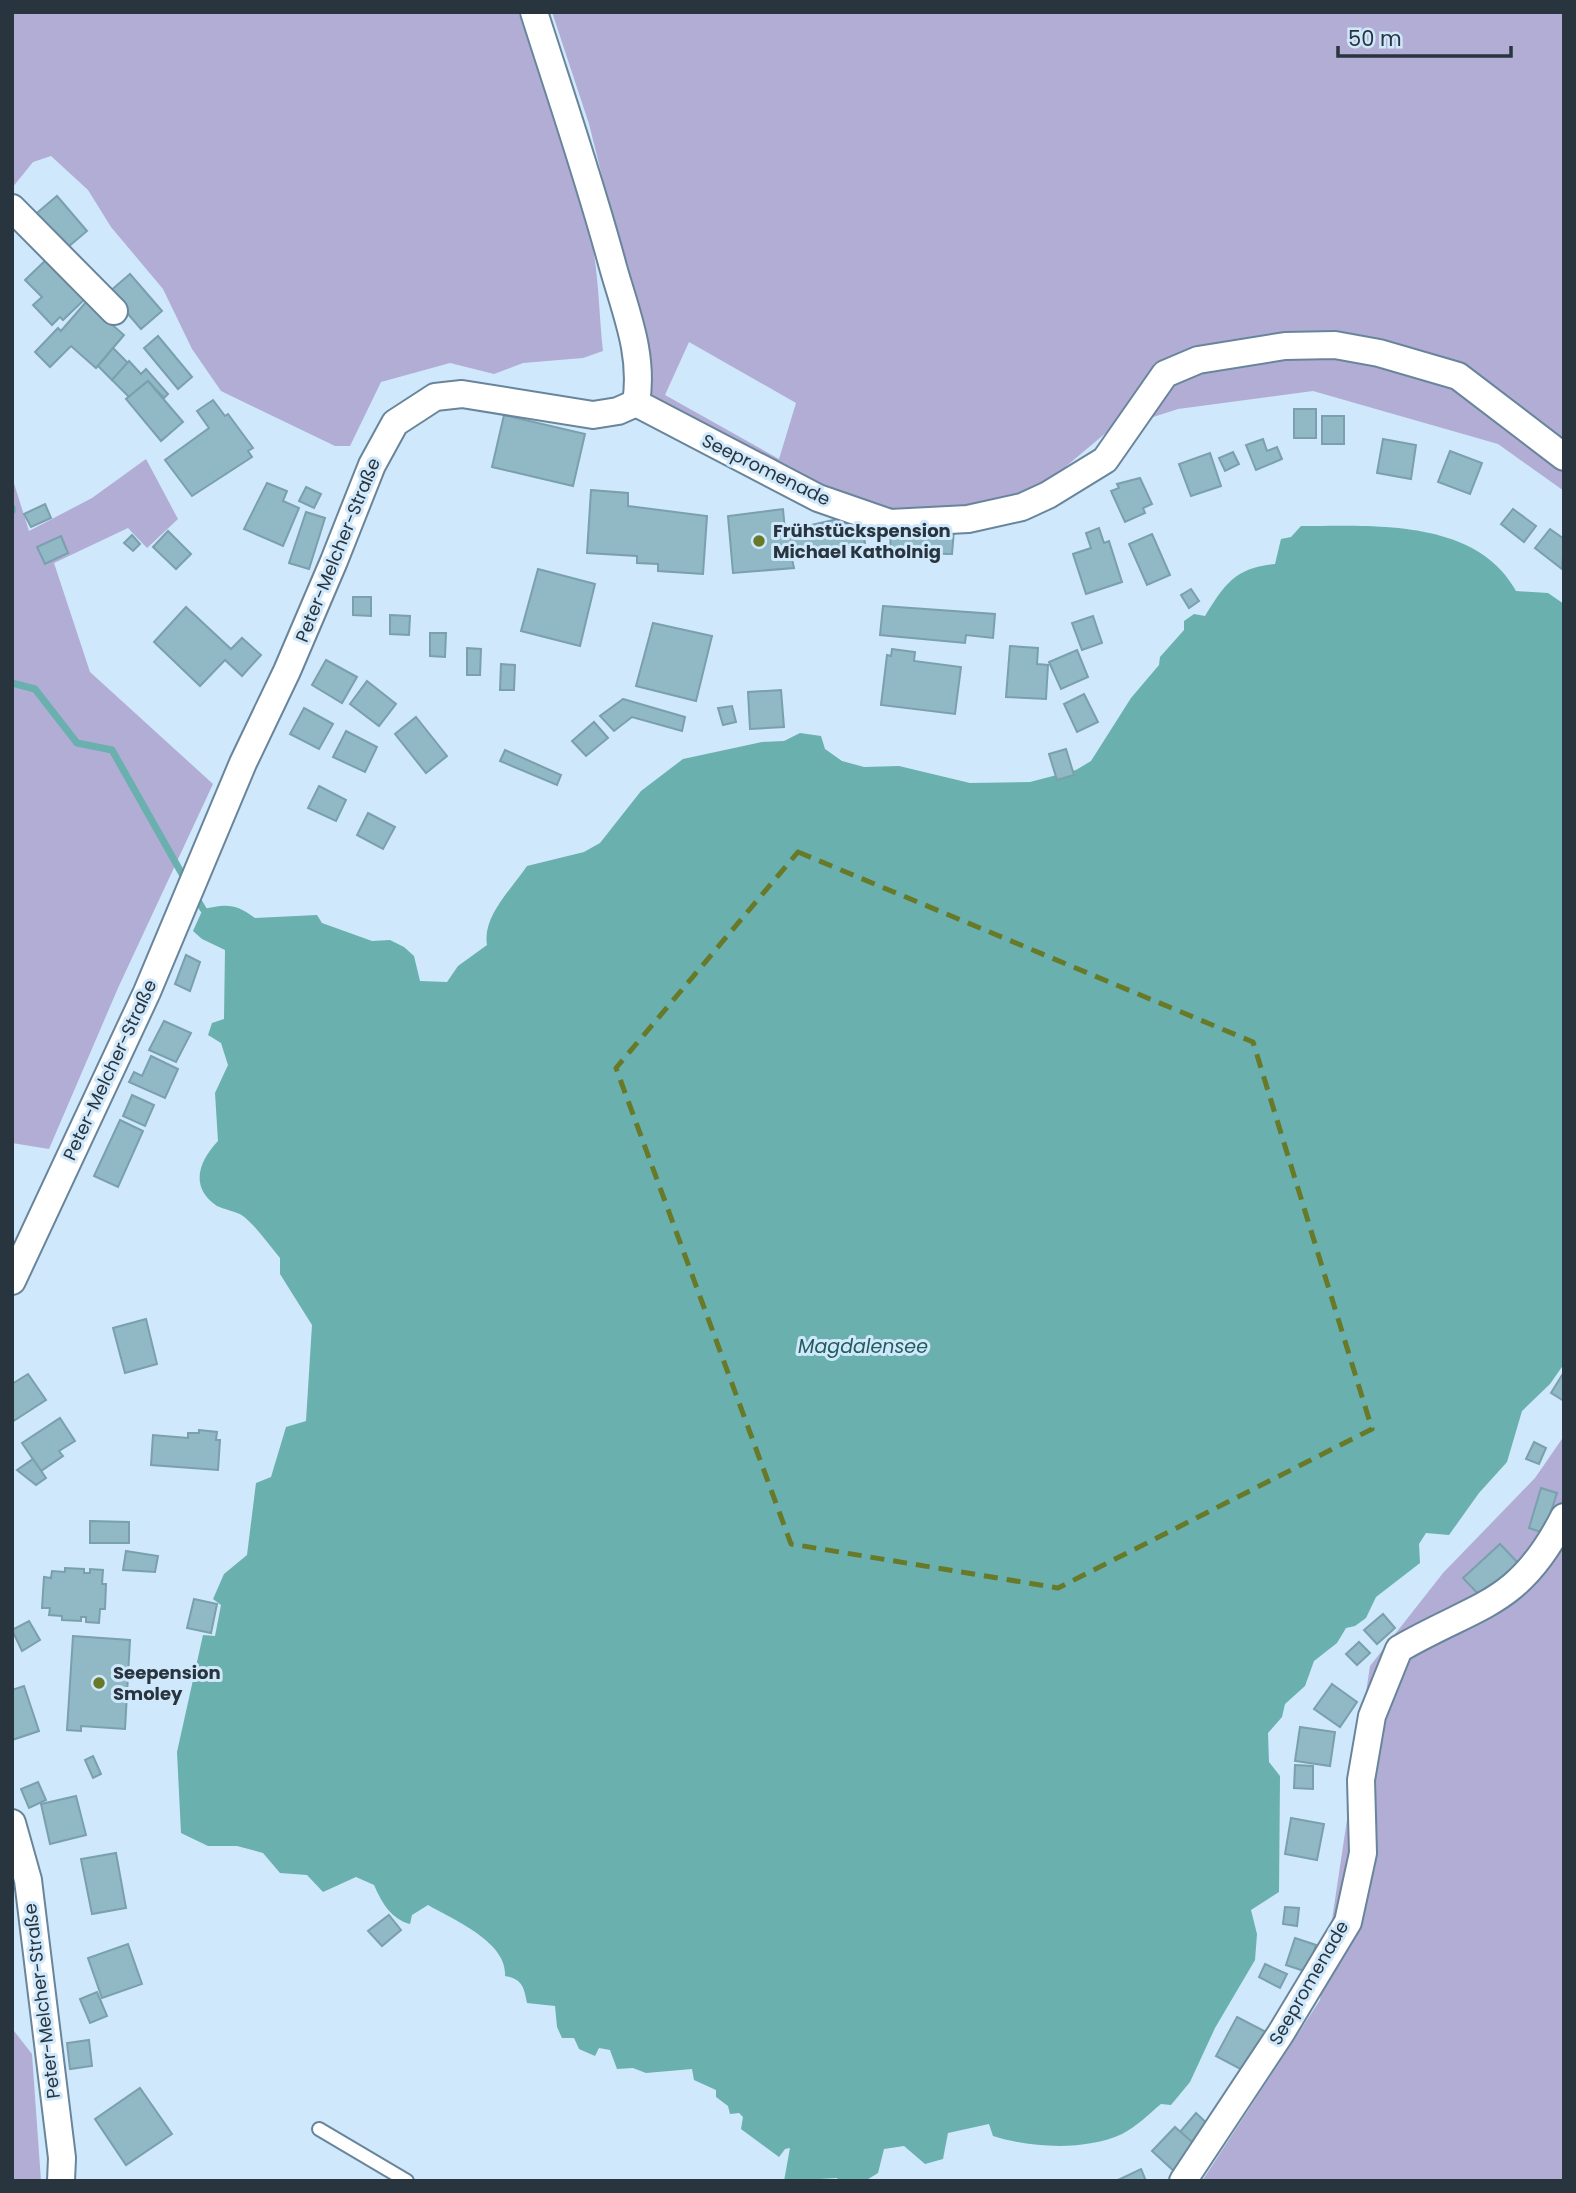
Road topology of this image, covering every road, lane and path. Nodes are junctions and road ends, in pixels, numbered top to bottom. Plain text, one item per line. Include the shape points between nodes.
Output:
1 (534, 12) edge
2 (12, 208) edge
3 (114, 311) dead end
4 (636, 402) junction
5 (1564, 457) edge
6 (12, 1280) edge
7 (1564, 1517) edge
8 (12, 1824) edge
9 (319, 2129) dead end
10 (61, 2181) edge
11 (407, 2181) edge
12 (1183, 2181) edge

1 - 4 street via 636,346 640,377
2 - 3 street
4 - 5 street, Seepromenade via 818,498 890,523 968,519 1022,507 1105,460 1165,374 1198,360 1286,346 1335,345 1458,376
4 - 6 street, Peter-Melcher-Straße via 593,415 462,394 435,397 395,422 372,465 147,992
7 - 12 street, Seepromenade via 1541,1556 1496,1601 1399,1649 1372,1716 1361,1780 1363,1853 1348,1922 1282,2033
8 - 10 street, Peter-Melcher-Straße via 28,1880 62,2158
9 - 11 lane

